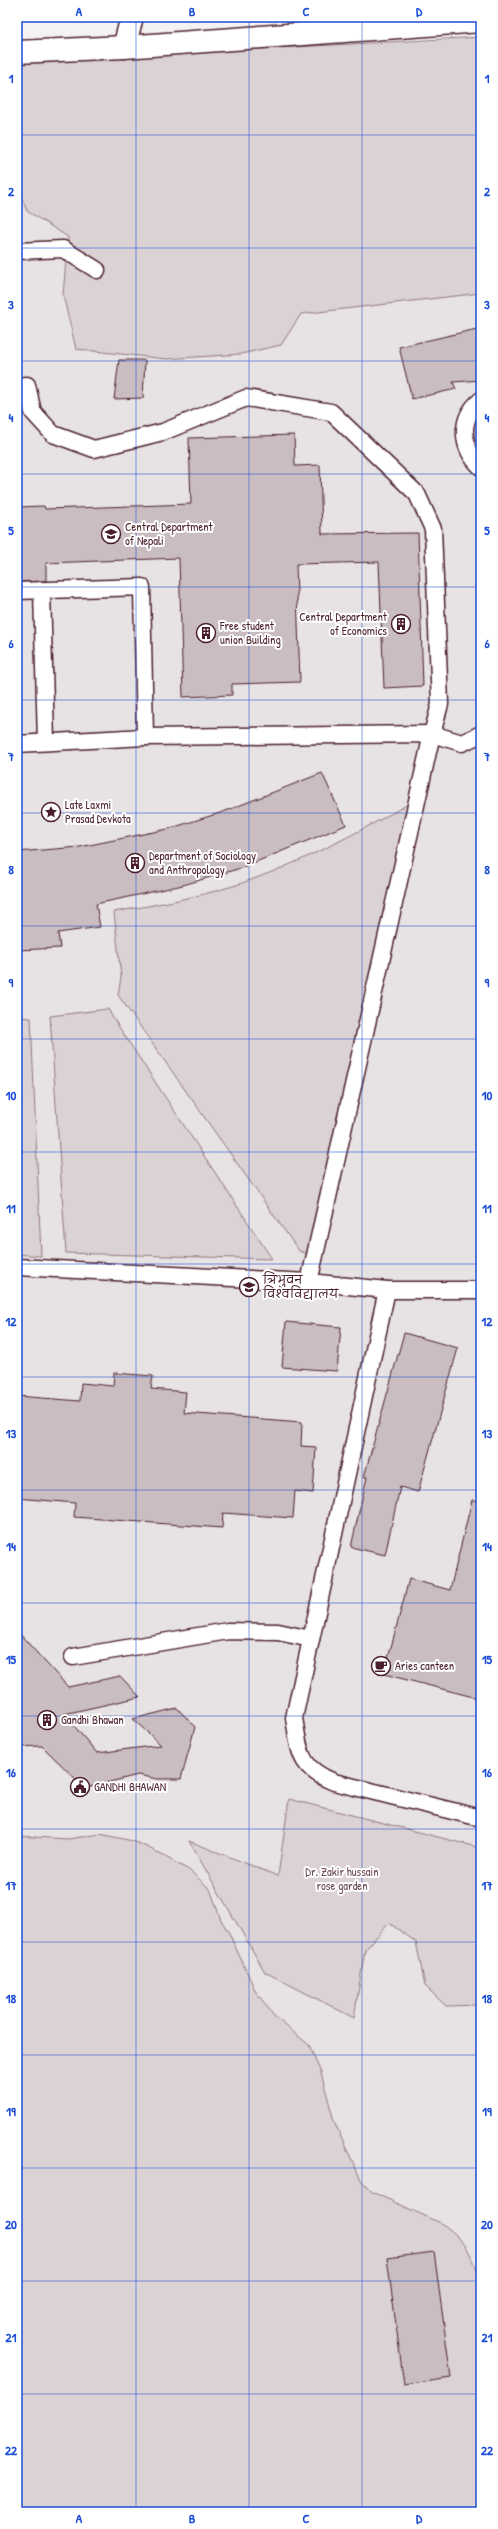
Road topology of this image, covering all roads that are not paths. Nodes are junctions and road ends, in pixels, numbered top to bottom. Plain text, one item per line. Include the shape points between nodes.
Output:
1 (132, 17) edge
2 (481, 21) edge
3 (124, 47) junction
4 (17, 52) edge
5 (17, 251) edge
6 (97, 270) dead end
7 (17, 386) edge
8 (481, 400) edge
9 (481, 467) edge
10 (42, 590) junction
11 (17, 591) edge
12 (432, 734) junction
13 (481, 734) edge
14 (145, 737) junction
15 (46, 742) junction
16 (17, 744) edge
17 (17, 1267) edge
18 (309, 1282) junction
19 (387, 1290) junction
20 (481, 1290) edge
21 (311, 1639) junction
22 (73, 1656) dead end
23 (481, 1818) edge

1 - 3 street
2 - 3 street
3 - 4 street
5 - 6 lane via 63,249
7 - 12 lane via 27,385 34,412 53,434 94,449 163,432 246,398 331,412 417,494 433,529 440,704
8 - 9 lane via 467,418 464,433 466,446 472,458
10 - 11 lane
10 - 14 lane via 142,586
10 - 15 lane
12 - 13 lane via 462,743
12 - 14 lane
12 - 18 lane
14 - 15 lane
15 - 16 lane
17 - 18 lane
18 - 19 lane
19 - 20 lane
19 - 21 lane
21 - 22 lane via 278,1632 228,1631
21 - 23 lane via 294,1718 300,1752 315,1774 334,1782

